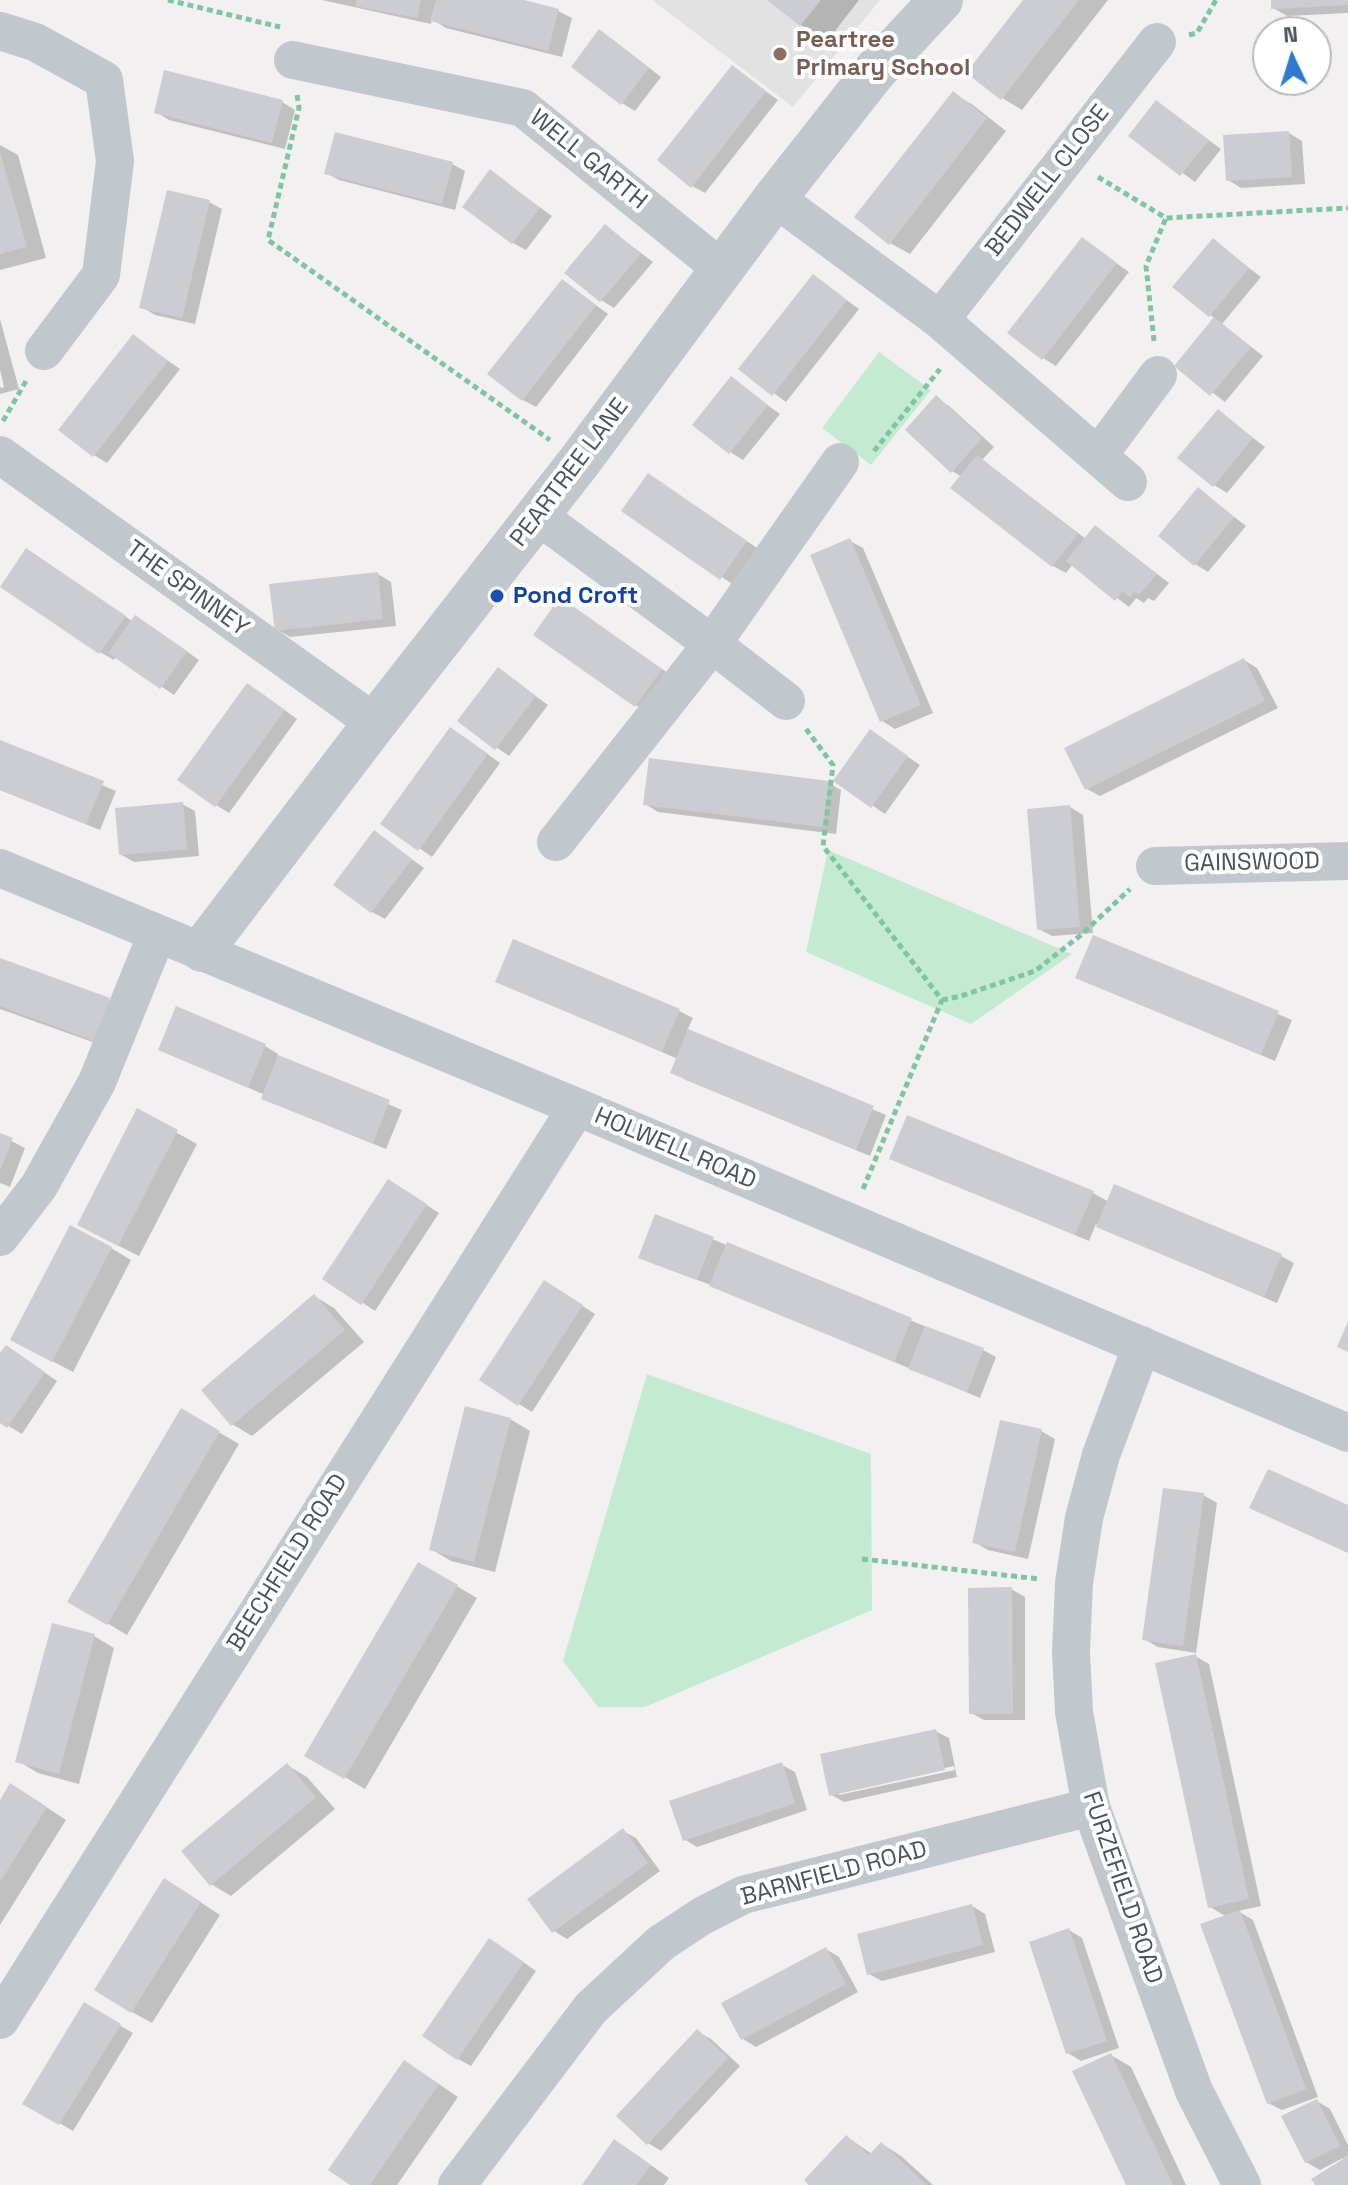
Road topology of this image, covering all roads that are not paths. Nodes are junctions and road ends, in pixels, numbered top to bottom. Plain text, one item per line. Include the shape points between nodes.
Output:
1 (941, 0) edge
2 (0, 31) edge
3 (1157, 42) dead end
4 (293, 60) road end
5 (775, 198) junction
6 (723, 270) junction
7 (952, 330) junction
8 (44, 351) road end
9 (1158, 375) road end
10 (0, 455) edge
11 (1098, 456) junction
12 (840, 462) road end
13 (1128, 482) dead end
14 (538, 516) junction
15 (712, 644) junction
16 (786, 701) road end
17 (375, 723) junction
18 (556, 842) dead end
19 (1348, 861) edge
20 (1155, 866) road end
21 (0, 868) edge
22 (157, 934) junction
23 (202, 950) junction
24 (577, 1107) junction
25 (0, 1237) edge
26 (1142, 1345) junction
27 (1348, 1433) edge
28 (1091, 1807) junction
29 (0, 2020) edge
30 (457, 2185) edge
31 (1242, 2185) edge

1 - 5 street, PEARTREE LANE via 875,71
2 - 8 street via 35,42 104,80 115,161 101,275
3 - 7 street, BEDWELL CLOSE via 1066,158
4 - 6 street, WELL GARTH via 523,108
5 - 6 street, PEARTREE LANE
5 - 7 street
6 - 14 street, PEARTREE LANE
7 - 11 street
9 - 11 street
10 - 17 street, THE SPINNEY
11 - 13 street
12 - 15 street
14 - 15 street
14 - 17 street, PEARTREE LANE
15 - 16 street
15 - 18 street
17 - 23 street, PEARTREE LANE
19 - 20 street, GAINSWOOD
21 - 22 street, HOLWELL ROAD
22 - 23 street, HOLWELL ROAD
22 - 25 street via 97,1082 39,1186
23 - 24 street, HOLWELL ROAD
24 - 26 street, HOLWELL ROAD
24 - 29 street, BEECHFIELD ROAD
26 - 27 street, HOLWELL ROAD
26 - 28 street, FURZEFIELD ROAD via 1098,1468 1074,1583 1074,1712
28 - 30 street, BARNFIELD ROAD via 743,1895 702,1916 661,1943 591,2008
28 - 31 street, FURZEFIELD ROAD via 1194,2091

